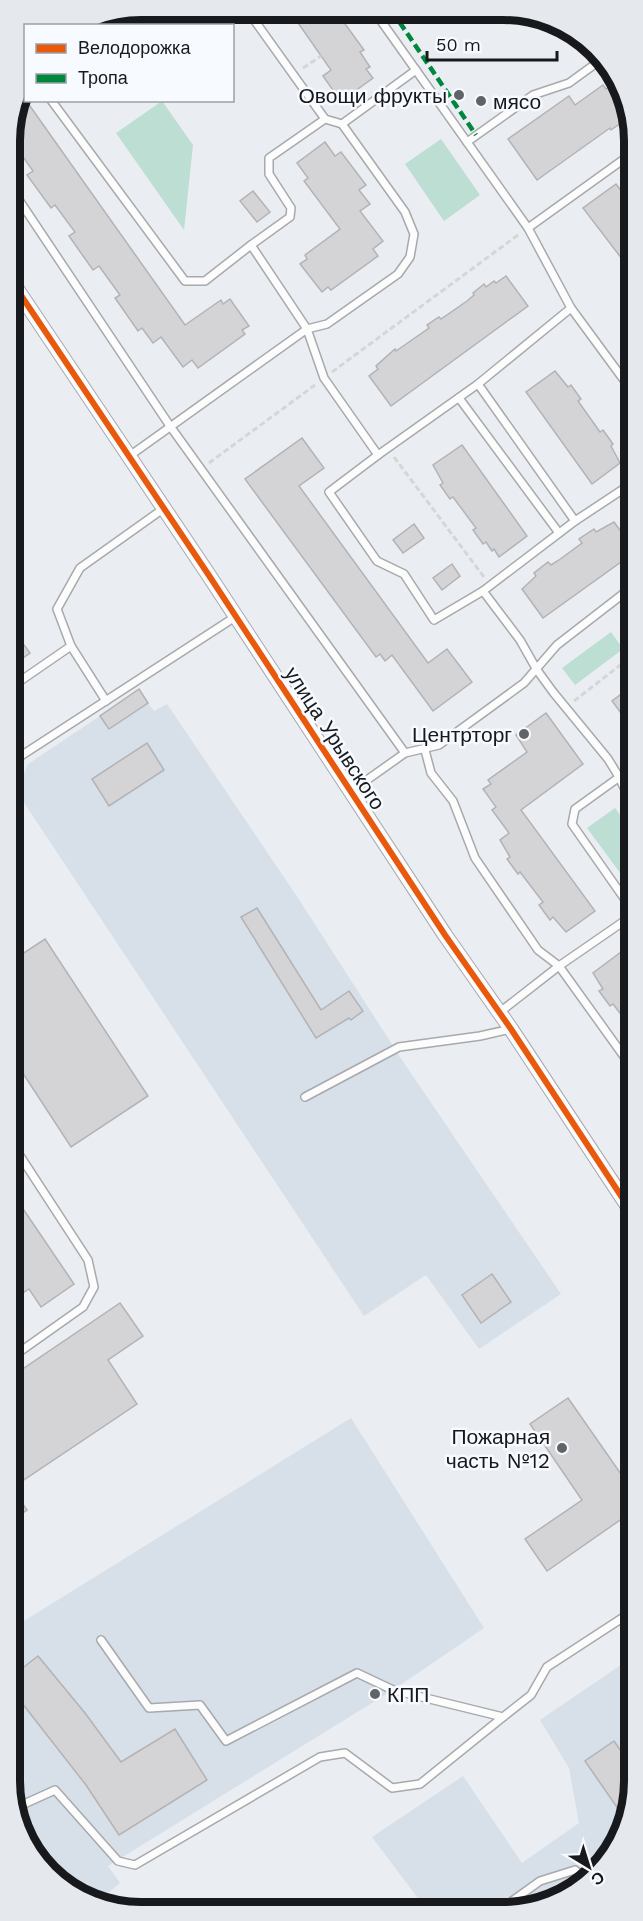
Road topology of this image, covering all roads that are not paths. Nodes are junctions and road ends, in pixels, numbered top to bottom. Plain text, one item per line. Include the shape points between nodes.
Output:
1 (254, 20) edge
2 (381, 20) edge
3 (596, 64) edge
4 (416, 70) junction
5 (52, 102) edge
6 (326, 119) junction
7 (342, 124) junction
8 (467, 142) junction
9 (624, 160) edge
10 (20, 201) edge
11 (528, 228) junction
12 (251, 245) junction
13 (20, 295) edge
14 (572, 308) junction
15 (307, 329) junction
16 (624, 380) edge
17 (478, 384) junction
18 (459, 398) junction
19 (170, 426) junction
20 (378, 455) junction
21 (128, 457) junction
22 (624, 489) edge
23 (163, 509) junction
24 (575, 521) junction
25 (559, 533) junction
26 (483, 591) junction
27 (624, 594) edge
28 (235, 617) junction
29 (71, 646) junction
30 (537, 670) junction
31 (20, 681) edge
32 (106, 701) junction
33 (425, 750) junction
34 (405, 753) junction
35 (20, 754) edge
36 (624, 774) edge
37 (619, 777) junction
38 (624, 787) edge
39 (350, 792) junction
40 (624, 899) edge
41 (624, 920) edge
42 (559, 966) junction
43 (500, 1012) junction
44 (511, 1029) junction
45 (623, 1056) edge
46 (304, 1097) dead end
47 (20, 1156) edge
48 (623, 1199) edge
49 (20, 1352) edge
50 (623, 1617) edge
51 (101, 1640) dead end
52 (503, 1717) junction
53 (22, 1805) edge
54 (579, 1874) edge
55 (513, 1901) edge

1 - 6 lane
2 - 4 lane
3 - 8 lane via 569,83 533,95
4 - 7 lane
4 - 8 lane
5 - 12 lane via 185,281 205,281
6 - 7 lane
6 - 12 lane via 269,158 269,174 291,208 290,217
7 - 15 lane via 405,212 414,234 410,257 398,274 327,324
8 - 11 lane
9 - 11 lane
10 - 19 lane
11 - 14 lane
12 - 15 lane
13 - 21 street, улица Урывского
14 - 16 lane
14 - 17 lane
15 - 19 lane
15 - 20 lane via 324,378
17 - 18 lane
17 - 24 lane
18 - 20 lane
18 - 25 lane
19 - 21 lane
19 - 34 lane
20 - 26 lane via 329,492 377,561 404,574 434,620
21 - 23 street, улица Урывского
22 - 24 lane
23 - 28 street, улица Урывского
23 - 29 lane via 80,568 57,609
24 - 25 lane
25 - 26 lane
26 - 30 lane
27 - 30 lane via 557,645
28 - 32 lane
28 - 39 street, улица Урывского
29 - 31 lane
29 - 32 lane
30 - 33 lane via 440,745
30 - 37 lane
32 - 35 lane
33 - 34 lane
33 - 42 lane via 431,773 453,801 475,858 538,950
34 - 39 lane
36 - 37 lane
37 - 38 lane
37 - 40 lane via 575,809 572,824
39 - 43 street, улица Урывского
41 - 42 lane
42 - 43 lane
42 - 45 lane
43 - 44 street, улица Урывского
44 - 46 lane via 399,1047
44 - 48 street, улица Урывского
47 - 49 lane via 88,1260 94,1287 83,1307
50 - 52 lane via 547,1667 531,1695
51 - 52 lane via 149,1708 200,1705 226,1741 357,1673 393,1690
52 - 53 lane via 420,1784 392,1788 345,1753 320,1757 135,1865 118,1861 56,1790
54 - 55 lane via 575,1870 540,1881

